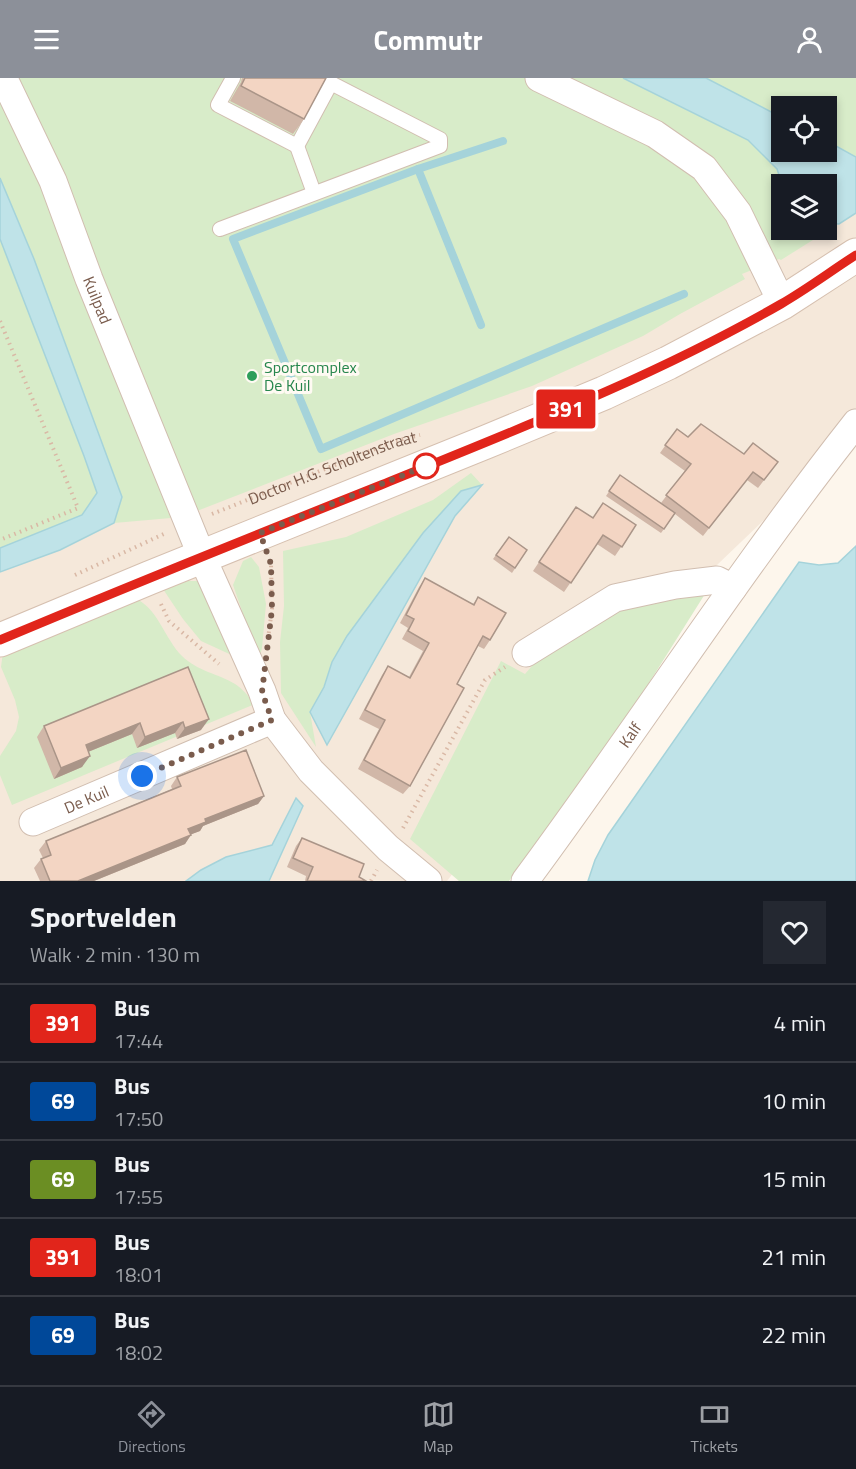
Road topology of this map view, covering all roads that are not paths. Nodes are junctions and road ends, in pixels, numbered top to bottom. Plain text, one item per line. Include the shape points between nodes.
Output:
1 (233, 78) edge
2 (539, 78) edge
3 (4, 79) edge
4 (326, 80) edge
5 (297, 146) junction
6 (314, 193) junction
7 (220, 229) dead end
8 (856, 255) edge
9 (782, 303) junction
10 (856, 423) edge
11 (202, 557) junction
12 (733, 588) junction
13 (0, 640) edge
14 (526, 653) road end
15 (272, 720) junction
16 (33, 822) dead end
17 (428, 881) edge
18 (525, 881) edge

1 - 5 lane via 218,105
2 - 9 street via 655,134 704,168 738,213
3 - 11 street, Kuilpad via 53,181
4 - 5 lane
4 - 6 lane via 440,139 440,146
5 - 6 lane
6 - 7 lane
8 - 9 main road, Doctor H.G. Scholtenstraat
9 - 11 main road, Doctor H.G. Scholtenstraat via 604,393
10 - 12 street, Kalf
11 - 13 main road, Doctor H.G. Scholtenstraat
11 - 15 street
12 - 14 street via 717,580 615,598
12 - 18 street, Kalf
15 - 16 street, De Kuil
15 - 17 street via 311,771 388,848

